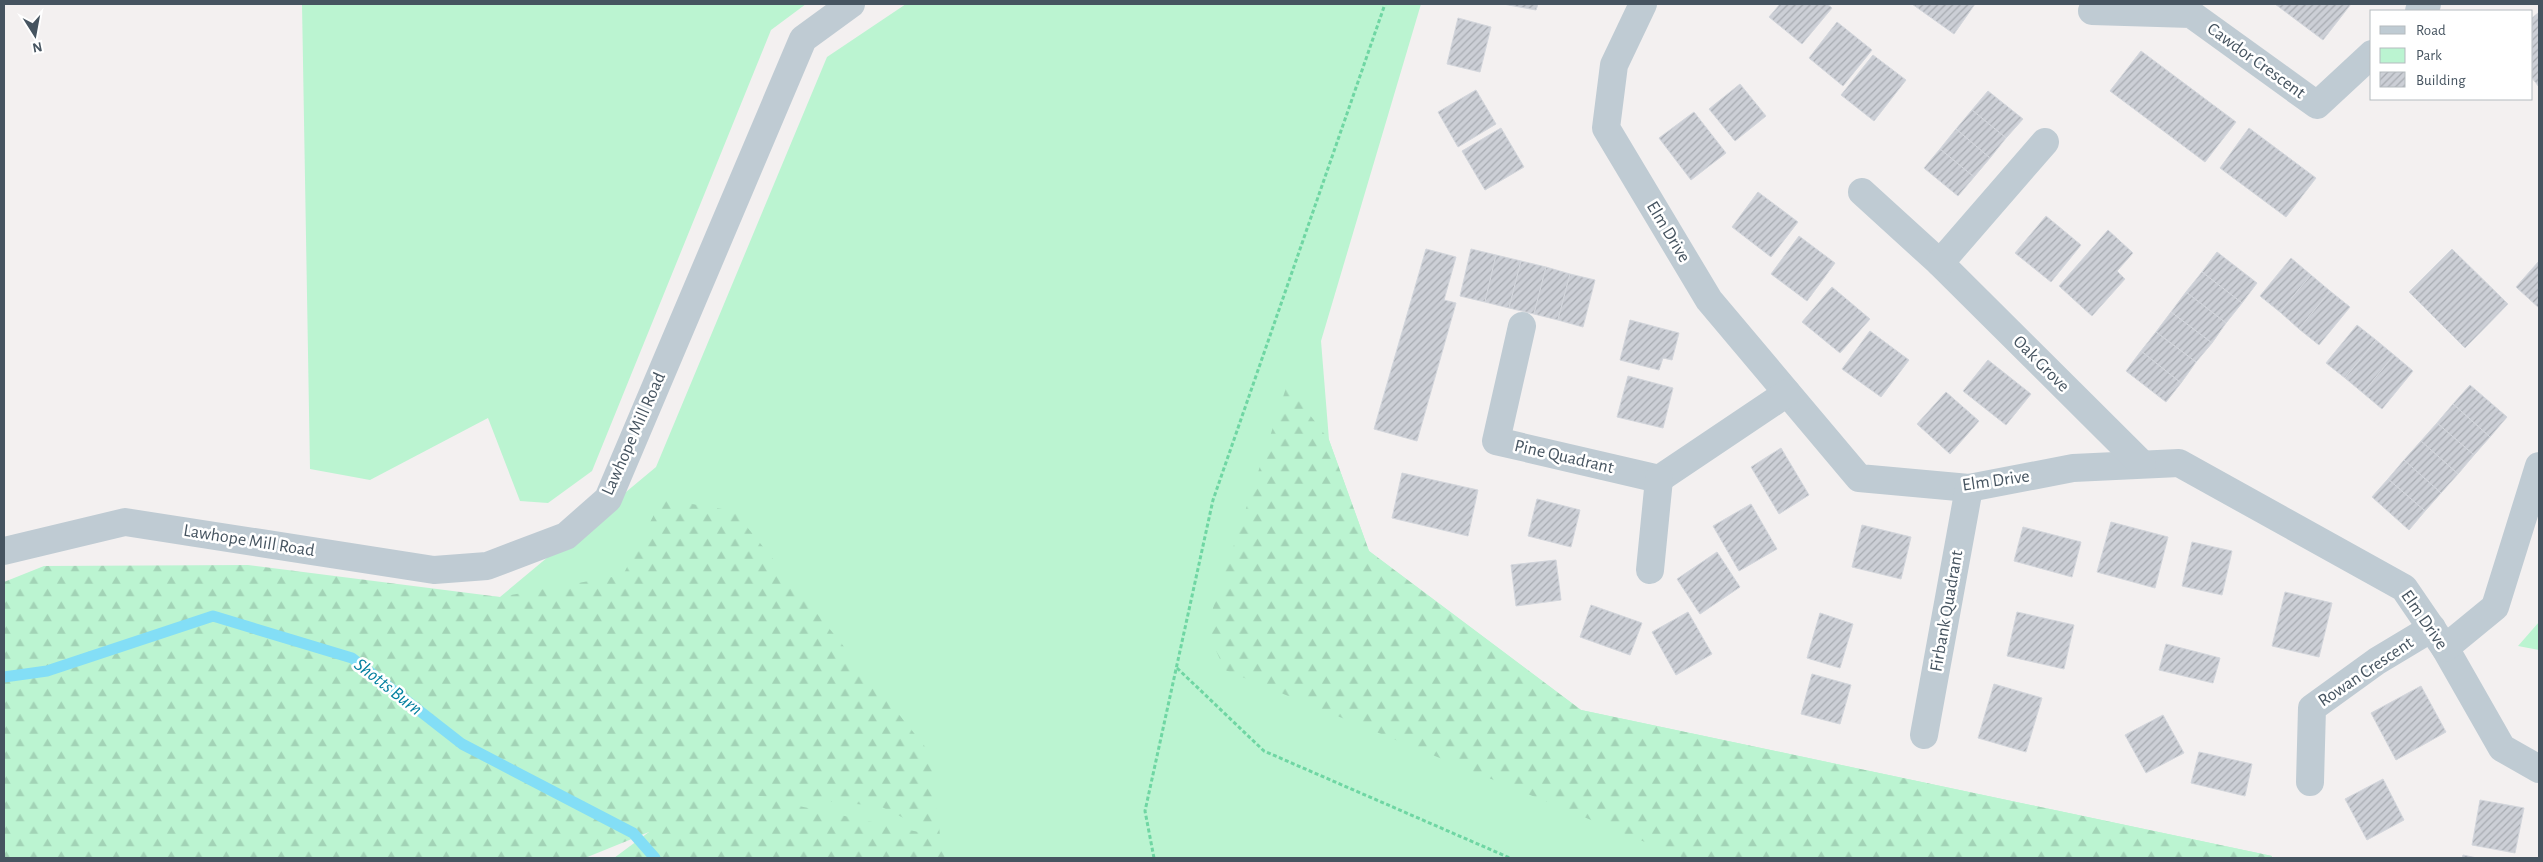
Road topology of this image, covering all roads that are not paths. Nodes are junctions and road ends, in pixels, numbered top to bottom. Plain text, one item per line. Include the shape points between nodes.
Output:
1 (851, 4) edge
2 (1643, 4) edge
3 (2092, 11) dead end
4 (2370, 56) edge
5 (2045, 142) dead end
6 (1862, 192) dead end
7 (1940, 264) junction
8 (1522, 326) dead end
9 (1787, 393) junction
10 (2142, 464) junction
11 (2539, 466) edge
12 (1659, 479) junction
13 (1969, 488) junction
14 (4, 551) edge
15 (1650, 570) dead end
16 (2438, 638) junction
17 (1924, 735) dead end
18 (2539, 769) edge
19 (2310, 782) dead end

1 - 14 street, Lawhope Mill Road via 803,39 608,499 566,536 487,566 434,570 125,522
2 - 9 street, Elm Drive via 1614,65 1606,128 1709,300
3 - 4 street, Cawdor Crescent via 2191,14 2316,105
5 - 7 street
6 - 7 street, Oak Grove
7 - 10 street, Oak Grove
8 - 12 street, Pine Quadrant via 1496,441
9 - 12 street
9 - 13 street, Elm Drive via 1859,478
10 - 13 street, Elm Drive via 2073,468
10 - 16 street, Elm Drive via 2179,463 2404,588
11 - 16 street via 2495,607
12 - 15 street
13 - 17 street, Firbank Quadrant
16 - 18 street, Elm Drive via 2502,748
16 - 19 street, Rowan Crescent via 2377,661 2312,708

